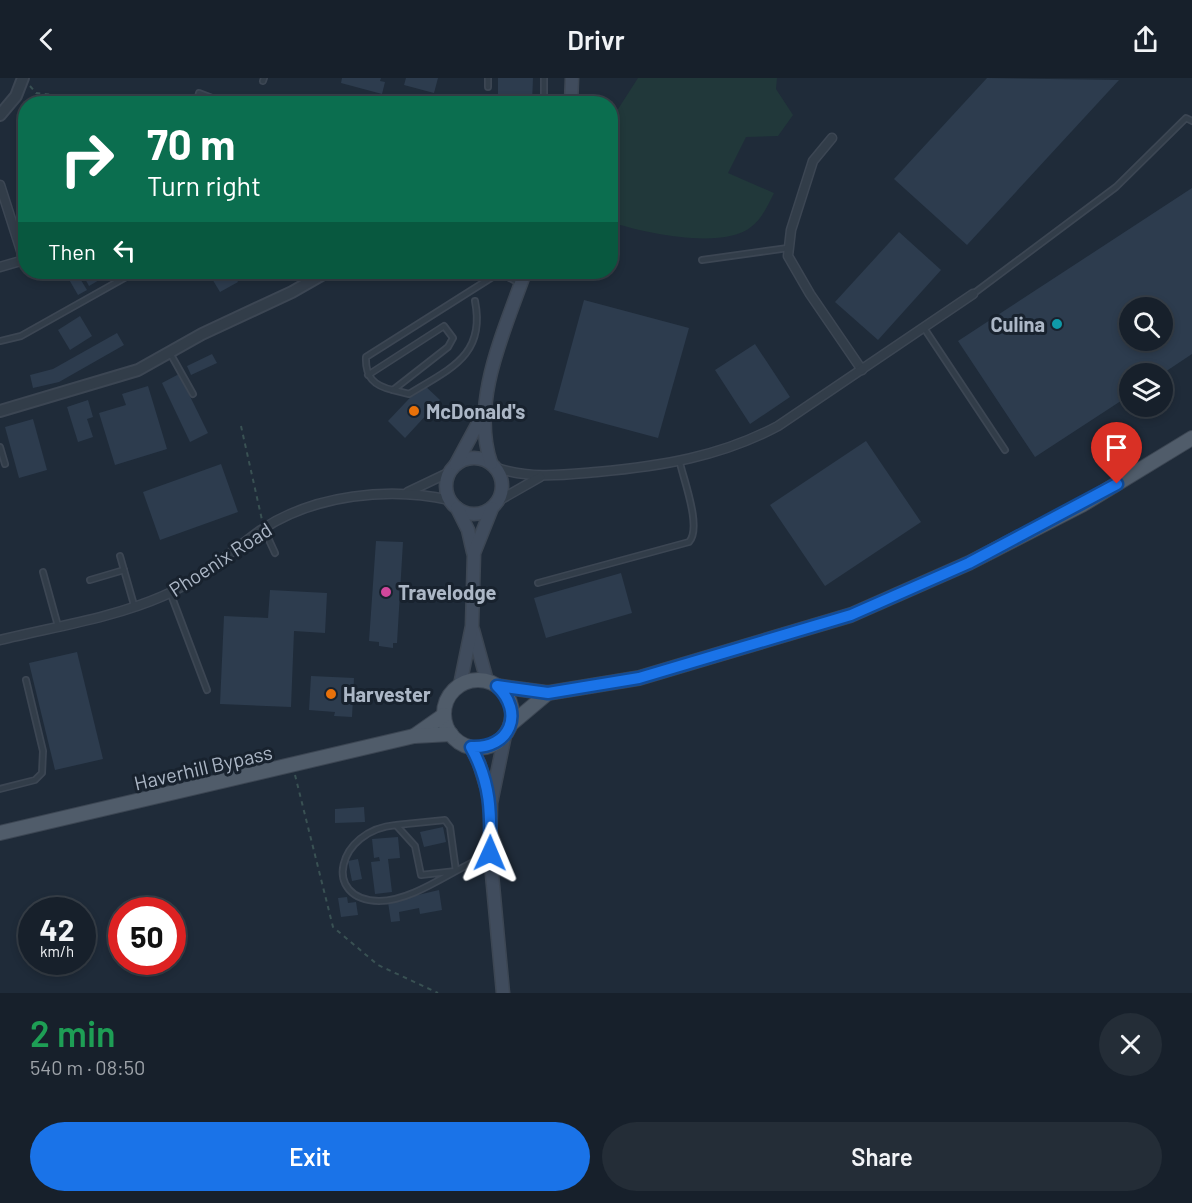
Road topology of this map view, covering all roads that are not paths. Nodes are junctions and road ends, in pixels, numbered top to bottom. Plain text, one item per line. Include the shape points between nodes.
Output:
1 (489, 78) edge
2 (544, 78) edge
3 (572, 78) edge
4 (26, 81) edge
5 (488, 87) dead end
6 (544, 95) dead end
7 (571, 96) edge
8 (0, 115) edge
9 (1192, 121) edge
10 (832, 138) dead end
11 (0, 185) edge
12 (18, 238) edge
13 (788, 248) junction
14 (702, 260) dead end
15 (18, 261) edge
16 (0, 267) edge
17 (123, 279) edge
18 (313, 279) edge
19 (489, 279) edge
20 (523, 279) edge
21 (973, 294) joint
22 (475, 301) dead end
23 (924, 328) junction
24 (0, 341) edge
25 (170, 353) junction
26 (861, 370) junction
27 (368, 375) junction
28 (393, 390) junction
29 (193, 394) dead end
30 (0, 411) edge
31 (483, 413) junction
32 (1192, 438) edge
33 (0, 447) edge
34 (1005, 450) dead end
35 (680, 463) junction
36 (5, 464) dead end
37 (494, 465) junction
38 (453, 468) junction
39 (540, 477) junction
40 (405, 493) junction
41 (454, 504) junction
42 (495, 505) junction
43 (264, 529) junction
44 (275, 553) dead end
45 (474, 553) junction
46 (120, 556) dead end
47 (124, 570) junction
48 (43, 572) dead end
49 (90, 580) dead end
50 (538, 584) dead end
51 (170, 592) junction
52 (134, 605) junction
53 (58, 626) junction
54 (472, 626) junction
55 (0, 640) edge
56 (26, 680) dead end
57 (492, 683) junction
58 (460, 685) junction
59 (207, 690) dead end
60 (548, 693) junction
61 (444, 715) junction
62 (508, 730) junction
63 (451, 734) junction
64 (414, 736) junction
65 (471, 747) junction
66 (0, 789) edge
67 (491, 803) junction
68 (396, 825) junction
69 (0, 833) edge
70 (490, 853) junction
71 (456, 871) junction
72 (504, 993) edge

1 - 5 lane
2 - 6 lane
3 - 7 main road
4 - 8 street
9 - 21 lane via 1186,118 1116,187
10 - 13 street via 813,161
11 - 12 street
13 - 14 lane
13 - 26 street via 791,263
15 - 16 street
17 - 24 lane via 21,336
18 - 25 street
19 - 27 lane via 366,357
20 - 31 main road
21 - 23 street
22 - 28 lane via 479,321 472,347 458,364 409,394
23 - 26 street
23 - 34 lane
25 - 29 lane
25 - 30 street via 138,370
26 - 35 street via 778,426 748,441
27 - 28 lane via 374,384
27 - 28 lane via 444,326 449,330 453,338 448,347
31 - 37 main road via 485,445
31 - 38 main road
32 - 60 main road via 1082,505 969,563 851,615 639,678
33 - 36 lane
35 - 39 street
35 - 50 lane via 694,524 689,542
37 - 38 main road via 475,458
37 - 39 street
37 - 42 main road via 503,484
38 - 40 street, Phoenix Road
38 - 41 main road via 447,482
39 - 42 street
40 - 41 street, Phoenix Road
40 - 43 street, Phoenix Road via 344,498 303,509
41 - 42 main road via 475,514
41 - 45 main road via 468,530
42 - 45 main road
43 - 44 lane
43 - 51 street, Phoenix Road via 203,574
45 - 54 main road
46 - 47 lane
47 - 49 lane
47 - 52 lane
48 - 53 lane
51 - 52 street, Phoenix Road
51 - 59 lane
52 - 53 street, Phoenix Road
53 - 55 street, Phoenix Road
54 - 57 main road
54 - 58 main road
56 - 66 lane via 42,751 42,773 35,780
57 - 58 main road via 475,680
57 - 60 main road
57 - 62 main road via 510,702
58 - 61 main road via 446,703
60 - 62 main road
61 - 63 main road
61 - 64 main road, Haverhill Bypass
62 - 65 main road via 494,744
62 - 67 main road
63 - 64 main road, Haverhill Bypass
63 - 65 main road
64 - 69 main road, Haverhill Bypass
65 - 67 main road
67 - 70 main road
68 - 71 lane via 415,846 420,875
68 - 71 lane via 445,820 450,827
68 - 71 lane via 364,835 346,853 346,887 362,898 380,901 412,893
70 - 71 lane
70 - 72 main road

